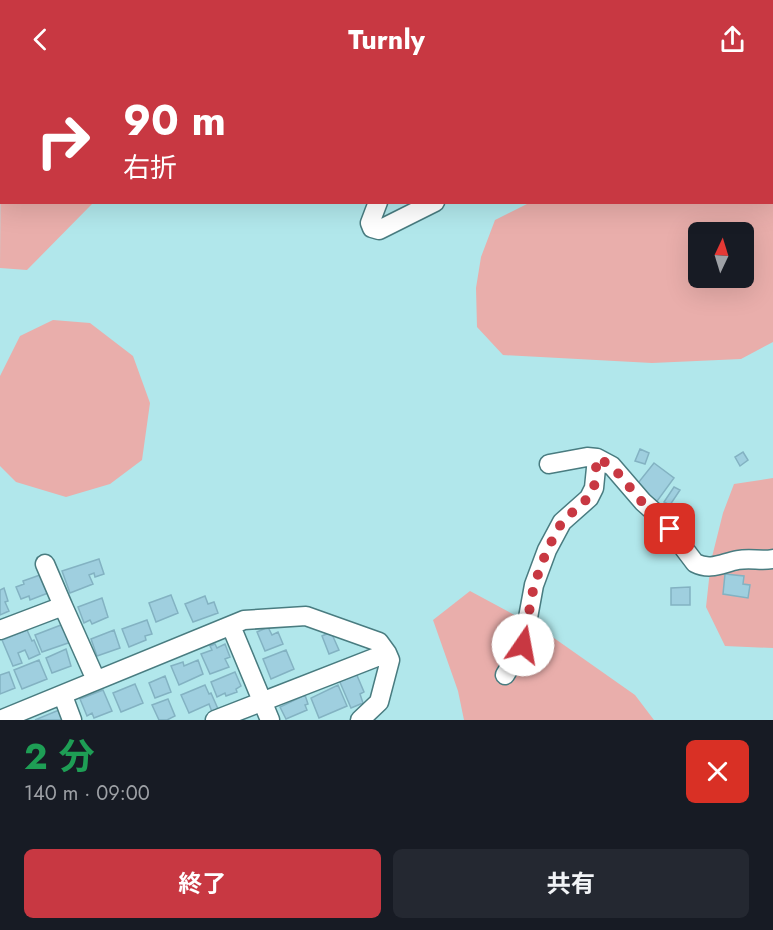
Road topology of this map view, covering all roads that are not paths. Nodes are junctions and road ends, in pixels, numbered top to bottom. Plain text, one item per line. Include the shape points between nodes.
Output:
1 (377, 204) edge
2 (431, 204) edge
3 (597, 458) junction
4 (549, 464) dead end
5 (773, 559) edge
6 (45, 564) dead end
7 (63, 606) junction
8 (231, 626) junction
9 (0, 630) edge
10 (387, 653) junction
11 (505, 675) dead end
12 (96, 681) junction
13 (63, 696) junction
14 (262, 700) junction
15 (0, 720) edge
16 (72, 720) edge
17 (215, 720) edge
18 (270, 720) edge
19 (360, 720) edge

1 - 2 street via 370,223 379,230
3 - 4 street
3 - 5 street via 612,466 661,518 695,563 712,567 740,560
3 - 11 street via 594,488 562,522 547,550 534,585 523,645
6 - 7 street
7 - 9 street
7 - 12 street
8 - 10 street via 244,620 306,616 379,642
8 - 12 street
8 - 14 street
10 - 14 street
10 - 19 street via 390,660 379,702
12 - 13 street
13 - 15 street
13 - 16 street
14 - 17 street
14 - 18 street

